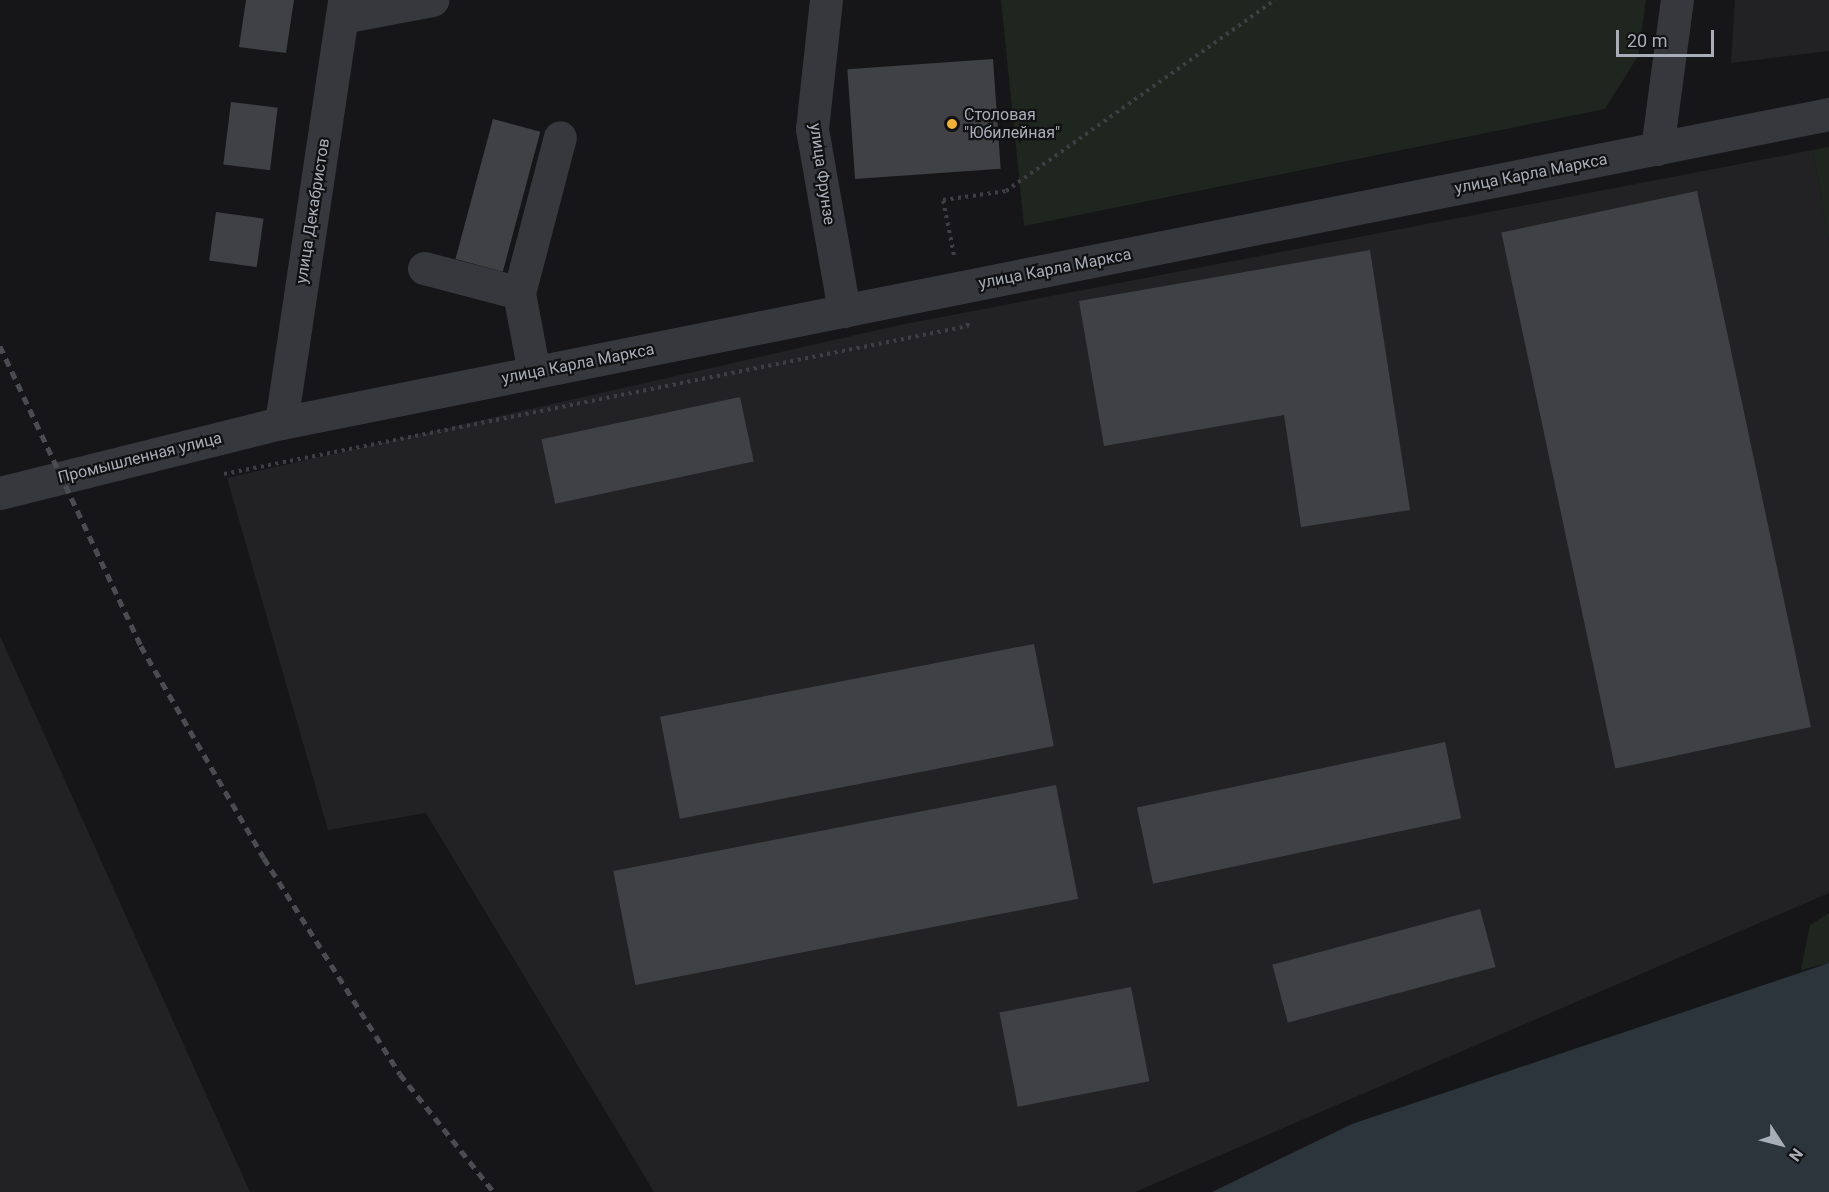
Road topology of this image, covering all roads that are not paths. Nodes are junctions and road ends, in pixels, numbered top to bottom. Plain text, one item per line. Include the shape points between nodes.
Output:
1 (432, 0) edge
2 (826, 0) edge
3 (1677, 0) edge
4 (343, 9) edge
5 (1829, 114) edge
6 (560, 137) dead end
7 (1656, 149) junction
8 (424, 268) dead end
9 (519, 292) junction
10 (844, 311) junction
11 (534, 372) junction
12 (281, 423) junction
13 (0, 493) edge

1 - 4 street
2 - 10 street, улица Фрунзе via 812,129
3 - 7 street
4 - 12 street, улица Декабристов
5 - 7 street, улица Карла Маркса
6 - 9 street
7 - 10 street, улица Карла Маркса
8 - 9 street
9 - 11 street
10 - 11 street, улица Карла Маркса
11 - 12 street, улица Карла Маркса
12 - 13 street, Промышленная улица

